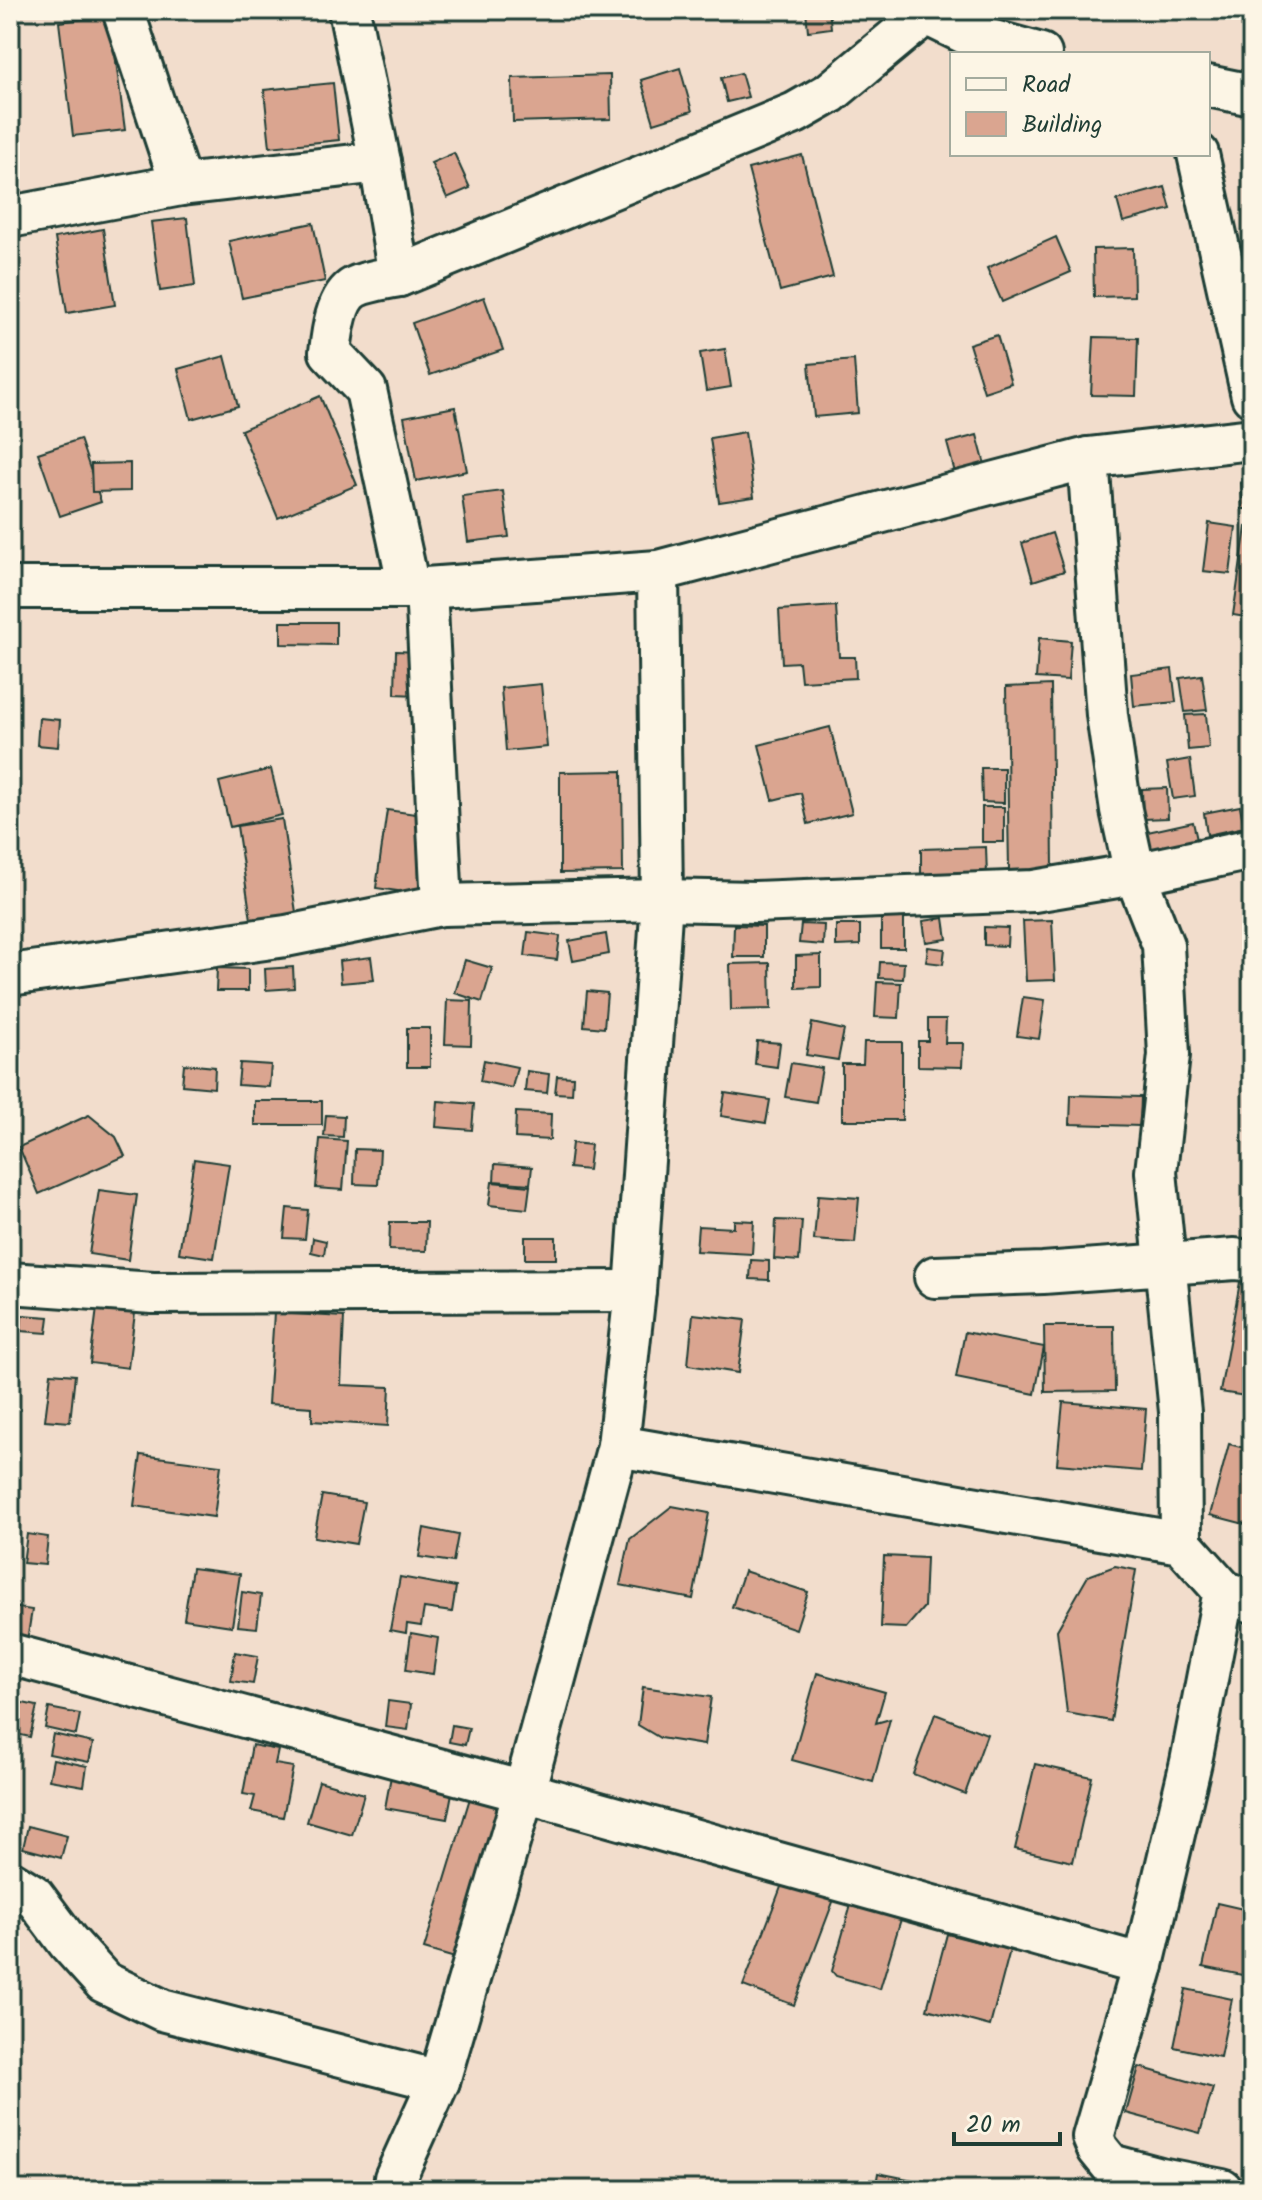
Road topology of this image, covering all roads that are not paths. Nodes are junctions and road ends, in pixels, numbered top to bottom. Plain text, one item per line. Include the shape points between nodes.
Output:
1 (123, 10) edge
2 (349, 10) edge
3 (928, 12) edge
4 (1034, 52) edge
5 (1210, 86) edge
6 (1252, 95) edge
7 (1198, 156) edge
8 (380, 162) junction
9 (181, 185) junction
10 (10, 217) edge
11 (399, 276) junction
12 (1252, 396) edge
13 (1252, 439) edge
14 (1088, 458) junction
15 (658, 571) junction
16 (10, 588) edge
17 (417, 588) junction
18 (1252, 849) edge
19 (1135, 874) junction
20 (662, 900) junction
21 (442, 905) junction
22 (10, 975) edge
23 (1252, 1261) edge
24 (1166, 1266) junction
25 (935, 1277) dead end
26 (10, 1283) edge
27 (635, 1291) junction
28 (618, 1446) junction
29 (1181, 1543) junction
30 (1238, 1596) edge
31 (10, 1654) edge
32 (524, 1792) junction
33 (10, 1881) edge
34 (1143, 1965) junction
35 (439, 2081) junction
36 (394, 2190) edge
37 (1222, 2190) edge

1 - 9 street
2 - 8 street
3 - 4 street via 965,33
3 - 11 street via 830,93 795,113
5 - 6 street
7 - 12 street
8 - 9 street
8 - 11 street
9 - 10 street
11 - 17 street via 352,288 333,326 330,352 366,390
13 - 14 street
14 - 15 street
14 - 19 street via 1107,715
15 - 17 street
15 - 20 street
16 - 17 street
17 - 21 street
18 - 19 street
19 - 20 street via 1034,891 755,902
19 - 24 street via 1163,945 1169,1055 1156,1172
20 - 21 street
20 - 27 street
21 - 22 street via 286,936
23 - 24 street
24 - 25 street
24 - 29 street via 1180,1412
26 - 27 street via 153,1293
27 - 28 street
28 - 29 street
28 - 32 street
29 - 30 street
30 - 34 street via 1191,1762
31 - 32 street
32 - 34 street
32 - 35 street
33 - 35 street via 33,1895 104,1982 162,2010
34 - 37 street via 1093,2137 1111,2165
35 - 36 street

